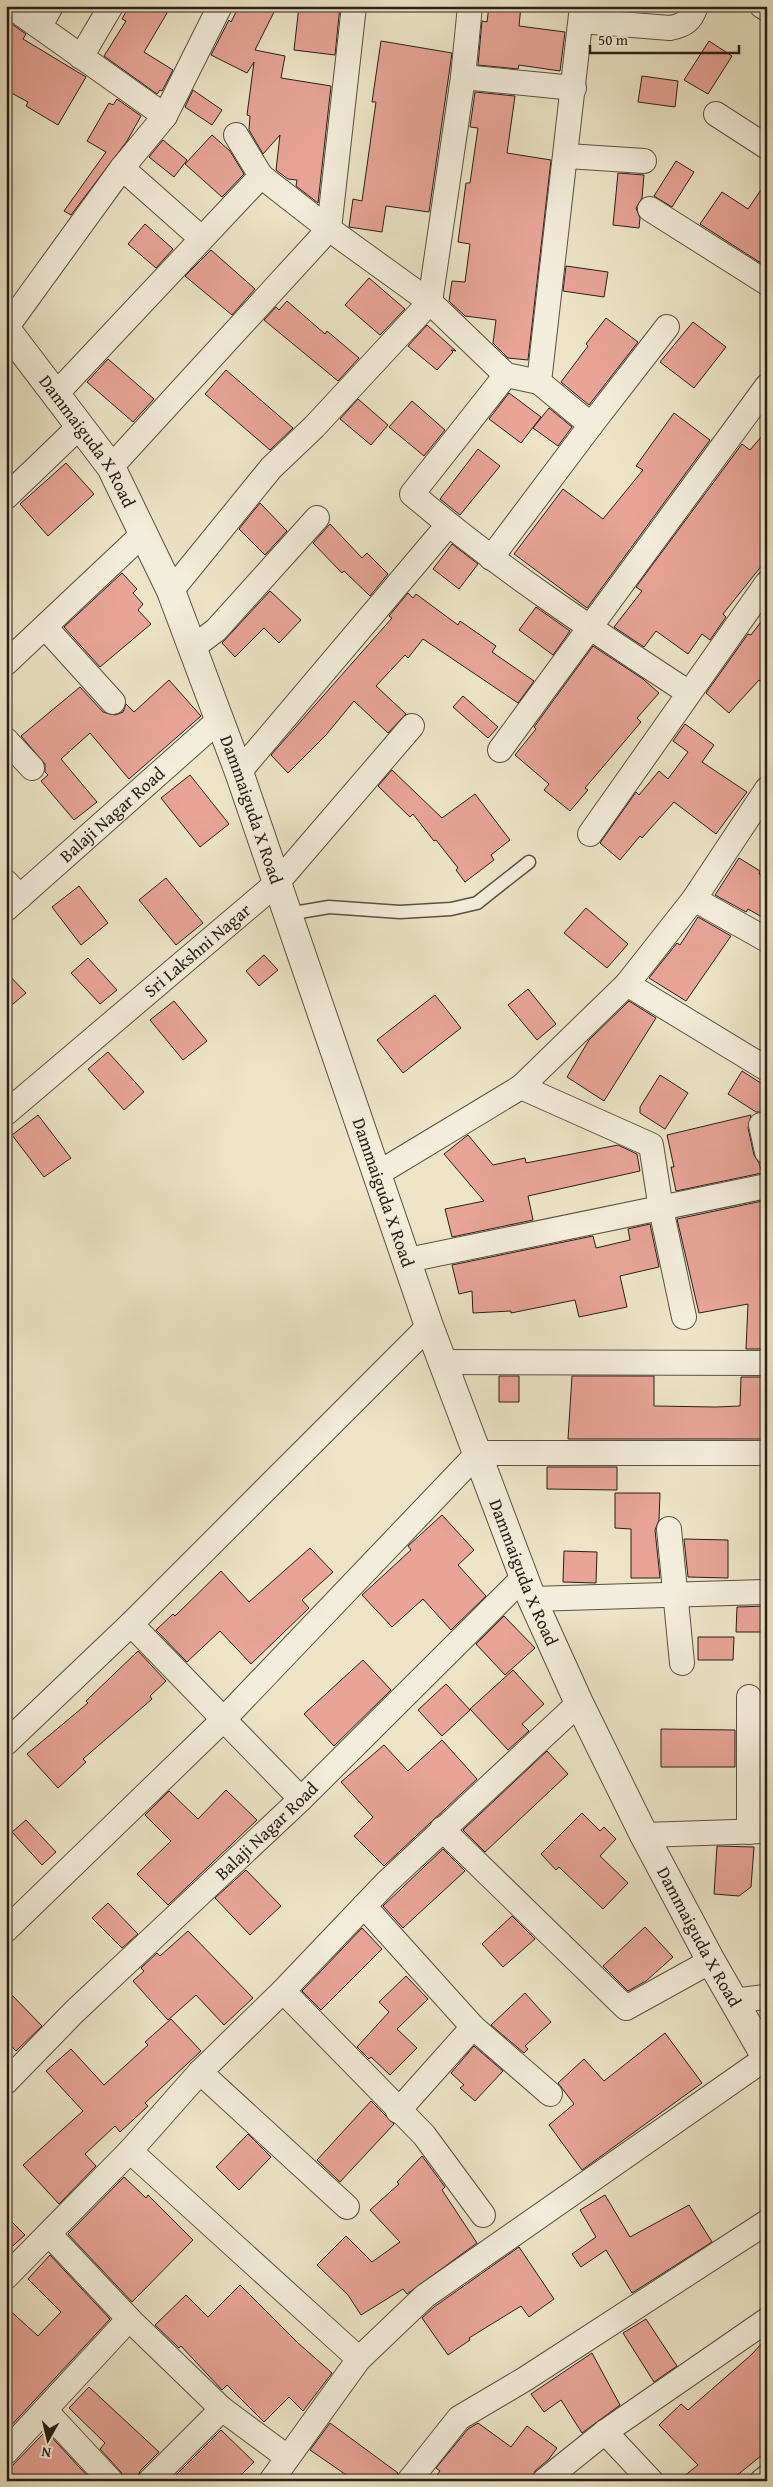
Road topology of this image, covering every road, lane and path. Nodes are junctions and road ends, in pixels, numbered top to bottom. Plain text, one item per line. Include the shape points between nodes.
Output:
1 (10, 6) edge
2 (112, 6) edge
3 (220, 6) edge
4 (354, 6) edge
5 (470, 6) edge
6 (696, 6) edge
7 (762, 6) edge
8 (767, 9) edge
9 (582, 14) edge
10 (46, 16) edge
11 (81, 57) junction
12 (463, 77) junction
13 (574, 88) junction
14 (716, 114) dead end
15 (165, 116) junction
16 (236, 135) dead end
17 (767, 147) edge
18 (567, 156) junction
19 (644, 162) dead end
20 (122, 168) junction
21 (262, 176) junction
22 (650, 209) dead end
23 (329, 229) junction
24 (201, 238) junction
25 (767, 283) edge
26 (430, 302) junction
27 (667, 327) dead end
28 (6, 328) edge
29 (506, 375) junction
30 (539, 382) junction
31 (767, 386) edge
32 (56, 394) junction
33 (591, 425) junction
34 (80, 426) junction
35 (111, 467) junction
36 (6, 497) edge
37 (316, 518) dead end
38 (448, 525) junction
39 (143, 534) junction
40 (491, 558) junction
41 (767, 583) edge
42 (171, 591) junction
43 (45, 627) junction
44 (589, 628) junction
45 (192, 648) junction
46 (6, 663) edge
47 (689, 693) junction
48 (113, 702) dead end
49 (219, 720) junction
50 (412, 726) dead end
51 (6, 740) edge
52 (500, 750) dead end
53 (32, 768) dead end
54 (239, 772) junction
55 (767, 789) edge
56 (590, 834) dead end
57 (529, 862) dead end
58 (277, 883) junction
59 (11, 896) edge
60 (694, 899) junction
61 (288, 914) junction
62 (767, 940) edge
63 (627, 984) junction
64 (767, 1069) edge
65 (521, 1087) junction
66 (6, 1113) edge
67 (760, 1125) dead end
68 (767, 1152) edge
69 (377, 1174) junction
70 (767, 1186) edge
71 (661, 1209) junction
72 (408, 1260) junction
73 (684, 1317) dead end
74 (429, 1326) junction
75 (444, 1362) junction
76 (767, 1363) edge
77 (478, 1453) junction
78 (767, 1453) edge
79 (669, 1529) dead end
80 (529, 1588) junction
81 (767, 1592) edge
82 (676, 1594) junction
83 (131, 1624) junction
84 (682, 1663) dead end
85 (749, 1697) dead end
86 (579, 1703) junction
87 (223, 1720) junction
88 (6, 1743) edge
89 (301, 1799) junction
90 (442, 1829) junction
91 (758, 1832) edge
92 (644, 1835) junction
93 (364, 1906) junction
94 (6, 1930) edge
95 (711, 1961) junction
96 (283, 1991) junction
97 (766, 1997) edge
98 (733, 2001) junction
99 (473, 2027) junction
100 (766, 2058) edge
101 (200, 2072) junction
102 (6, 2082) edge
103 (550, 2094) dead end
104 (398, 2111) junction
105 (130, 2151) junction
106 (346, 2207) dead end
107 (483, 2215) dead end
108 (767, 2222) edge
109 (49, 2234) junction
110 (6, 2277) edge
111 (129, 2319) junction
112 (767, 2320) edge
113 (359, 2359) junction
114 (222, 2409) junction
115 (45, 2410) junction
116 (605, 2432) junction
117 (6, 2452) edge
118 (287, 2457) junction
119 (767, 2477) edge
120 (111, 2481) edge
121 (150, 2481) edge
122 (271, 2481) edge
123 (409, 2481) edge
124 (544, 2481) edge
125 (651, 2481) edge
126 (762, 2481) edge

1 - 10 street
2 - 11 street
3 - 15 street
4 - 23 street
5 - 12 street
6 - 9 street via 684,25 670,28
7 - 8 street
9 - 13 street
10 - 11 street
11 - 15 street
12 - 13 street
12 - 26 street
13 - 18 street
14 - 17 street
15 - 20 street
16 - 21 street
18 - 19 street
18 - 30 street
20 - 24 street
20 - 28 street
21 - 23 street
21 - 24 street
22 - 25 street
23 - 26 street
23 - 35 street
24 - 32 street
26 - 29 street
26 - 42 street via 314,427 271,468
27 - 33 street
28 - 32 street, Dammaiguda X Road
29 - 30 street
29 - 38 street via 412,494
30 - 33 street
31 - 44 street
32 - 34 street, Dammaiguda X Road
33 - 40 street
34 - 35 street, Dammaiguda X Road
34 - 36 street
35 - 39 street, Dammaiguda X Road
37 - 45 street via 216,630
38 - 40 street
38 - 54 street
39 - 42 street, Dammaiguda X Road
39 - 43 street
40 - 44 street
41 - 47 street
42 - 45 street, Dammaiguda X Road
43 - 46 street
43 - 48 street
44 - 47 street
44 - 52 street
45 - 49 street, Dammaiguda X Road
47 - 56 street
49 - 54 street, Dammaiguda X Road
49 - 59 street, Balaji Nagar Road
50 - 58 street, Sri Lakshni Nagar
51 - 53 street
54 - 58 street, Dammaiguda X Road
55 - 60 street
57 - 61 lane via 477,903 451,909 400,912 329,908
58 - 61 street, Dammaiguda X Road
58 - 66 street, Sri Lakshni Nagar
60 - 62 street
60 - 63 street
61 - 69 street, Dammaiguda X Road
63 - 64 street
63 - 65 street
65 - 69 street
65 - 71 street via 652,1145
67 - 68 street
69 - 72 street, Dammaiguda X Road
70 - 71 street
71 - 72 street
71 - 73 street
72 - 74 street, Dammaiguda X Road
74 - 75 street, Dammaiguda X Road
74 - 83 street
75 - 76 street
75 - 77 street, Dammaiguda X Road
77 - 78 street
77 - 80 street, Dammaiguda X Road
77 - 87 street
79 - 82 street
80 - 82 street
80 - 86 street, Dammaiguda X Road
80 - 89 street, Balaji Nagar Road
81 - 82 street
82 - 84 street
83 - 87 street
83 - 88 street
85 - 91 street
86 - 90 street
86 - 92 street, Dammaiguda X Road
87 - 89 street
87 - 94 street
89 - 102 street, Balaji Nagar Road via 74,2012
90 - 93 street
90 - 95 street via 626,2008
91 - 92 street
92 - 95 street, Dammaiguda X Road
93 - 96 street
93 - 99 street
95 - 98 street, Dammaiguda X Road
96 - 101 street
96 - 104 street
97 - 98 street
98 - 100 street, Dammaiguda X Road
99 - 103 street
99 - 104 street
100 - 113 street via 424,2296
101 - 105 street
101 - 106 street
104 - 107 street via 424,2135
105 - 109 street
105 - 113 street
108 - 123 street via 460,2418
109 - 110 street
109 - 111 street
111 - 114 street
111 - 115 street
112 - 116 street
113 - 118 street
114 - 118 street
114 - 121 street
115 - 117 street
115 - 120 street
116 - 124 street
116 - 125 street
118 - 122 street
119 - 126 street

